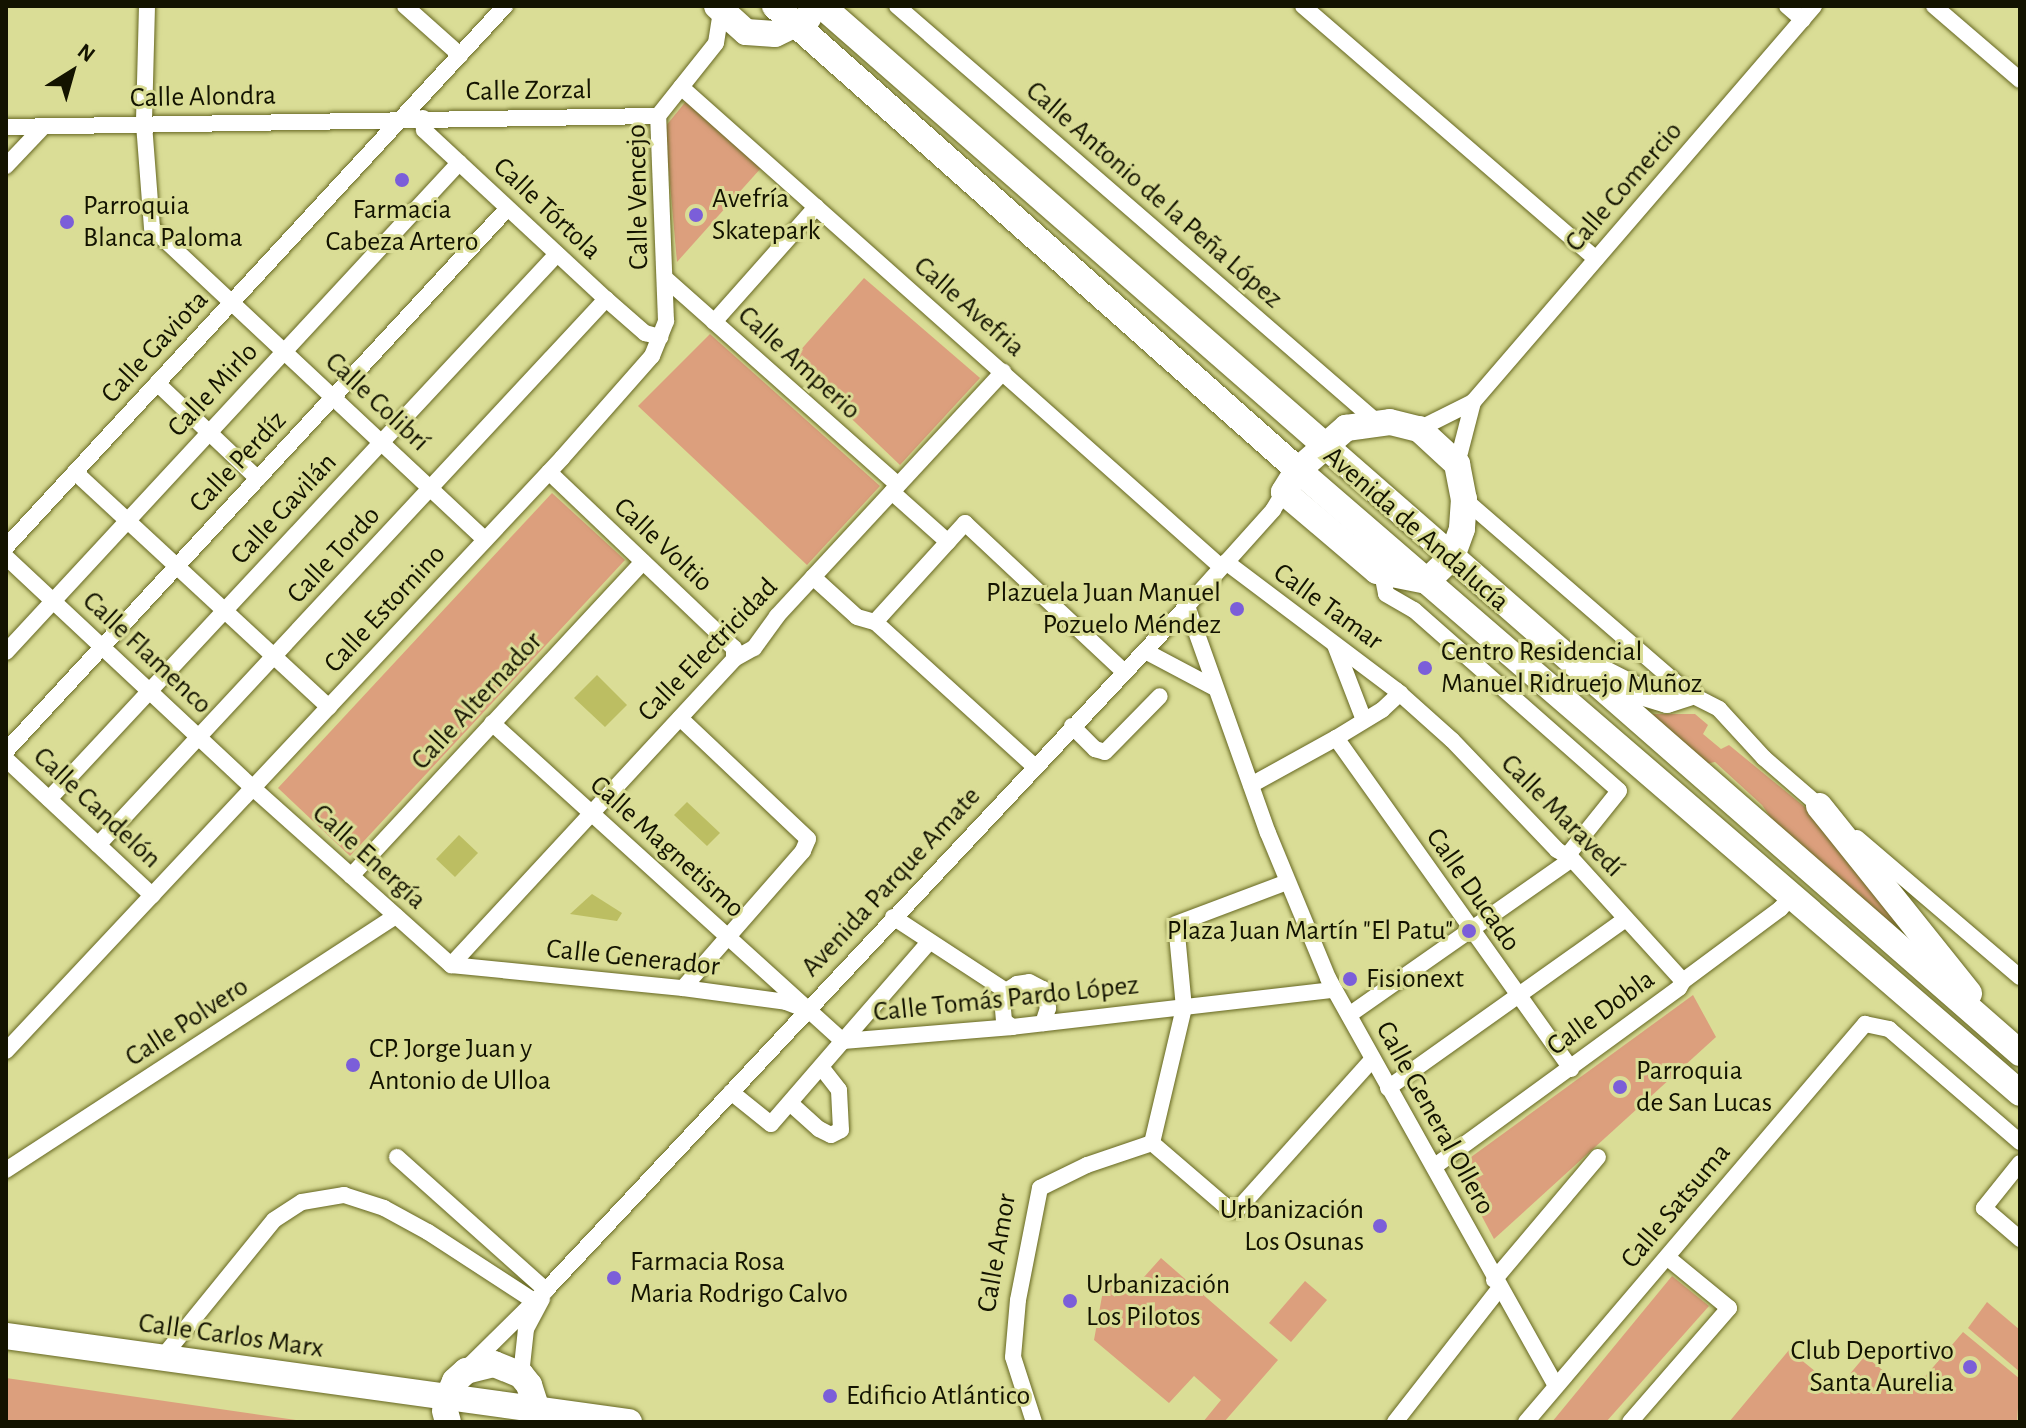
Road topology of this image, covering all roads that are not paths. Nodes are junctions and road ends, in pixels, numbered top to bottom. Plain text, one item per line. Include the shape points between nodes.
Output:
1 (147, 6) edge
2 (405, 6) edge
3 (505, 6) edge
4 (775, 6) edge
5 (820, 6) edge
6 (897, 6) edge
7 (1303, 6) edge
8 (1787, 6) edge
9 (1814, 6) edge
10 (1934, 6) edge
11 (719, 9) edge
12 (1803, 20) junction
13 (798, 26) junction
14 (746, 32) junction
15 (716, 43) junction
16 (460, 55) junction
17 (2020, 80) edge
18 (681, 87) junction
19 (658, 116) junction
20 (423, 118) junction
21 (400, 119) junction
22 (144, 124) junction
23 (6, 127) edge
24 (42, 128) junction
25 (459, 163) junction
26 (6, 166) edge
27 (816, 207) junction
28 (508, 208) junction
29 (557, 254) junction
30 (1596, 259) junction
31 (666, 279) junction
32 (606, 299) junction
33 (232, 301) junction
34 (714, 322) junction
35 (657, 330) junction
36 (285, 351) junction
37 (1003, 372) junction
38 (157, 383) junction
39 (334, 397) junction
40 (1473, 402) junction
41 (1378, 423) junction
42 (1419, 429) junction
43 (210, 432) junction
44 (382, 442) junction
45 (1324, 445) junction
46 (1457, 464) junction
47 (75, 472) junction
48 (549, 472) junction
49 (258, 479) junction
50 (895, 488) junction
51 (432, 489) junction
52 (1285, 490) junction
53 (1464, 499) junction
54 (128, 521) junction
55 (485, 540) junction
56 (948, 542) junction
57 (6, 547) edge
58 (6, 557) edge
59 (1452, 557) junction
60 (643, 562) junction
61 (1224, 565) junction
62 (177, 566) junction
63 (1382, 573) junction
64 (813, 577) junction
65 (1427, 581) junction
66 (53, 601) junction
67 (1187, 606) junction
68 (223, 612) junction
69 (875, 622) junction
70 (1335, 644) junction
71 (102, 647) junction
72 (1145, 651) junction
73 (6, 652) edge
74 (1561, 652) junction
75 (275, 657) junction
76 (734, 659) junction
77 (1124, 672) junction
78 (1215, 688) junction
79 (149, 691) junction
80 (1400, 693) junction
81 (1688, 693) junction
82 (1160, 696) dead end
83 (329, 707) junction
84 (680, 718) junction
85 (1364, 720) junction
86 (492, 723) junction
87 (1072, 726) junction
88 (199, 737) junction
89 (1336, 738) junction
90 (6, 751) edge
91 (6, 759) edge
92 (1034, 766) junction
93 (1251, 785) junction
94 (253, 788) junction
95 (49, 799) junction
96 (1819, 806) junction
97 (591, 812) junction
98 (98, 845) junction
99 (1569, 857) junction
100 (351, 876) junction
101 (1287, 882) junction
102 (152, 895) junction
103 (1792, 896) junction
104 (396, 916) junction
105 (893, 917) junction
106 (1626, 919) junction
107 (1471, 932) junction
108 (728, 937) junction
109 (929, 942) junction
110 (451, 965) junction
111 (2020, 977) edge
112 (1683, 981) junction
113 (683, 988) junction
114 (1334, 990) junction
115 (1006, 991) junction
116 (1517, 997) junction
117 (1184, 1008) junction
118 (808, 1010) junction
119 (1349, 1015) junction
120 (1043, 1023) junction
121 (1012, 1027) junction
122 (843, 1041) junction
123 (2017, 1045) edge
124 (6, 1051) edge
125 (1372, 1060) junction
126 (822, 1068) junction
127 (1571, 1069) junction
128 (1388, 1088) junction
129 (731, 1092) junction
130 (2020, 1093) edge
131 (790, 1103) junction
132 (2020, 1142) edge
133 (1152, 1143) junction
134 (397, 1157) dead end
135 (1598, 1157) dead end
136 (2020, 1163) edge
137 (1435, 1166) junction
138 (6, 1170) edge
139 (2016, 1236) edge
140 (1667, 1257) junction
141 (1497, 1285) junction
142 (540, 1295) junction
143 (6, 1336) edge
144 (6, 1354) edge
145 (161, 1359) junction
146 (521, 1375) junction
147 (1556, 1386) junction
148 (449, 1403) edge
149 (526, 1416) edge
150 (629, 1422) edge
151 (1034, 1422) edge
152 (1395, 1422) edge
153 (1526, 1422) edge
154 (1630, 1422) edge

1 - 22 street, Calle Colibrí
2 - 16 street
3 - 16 street, Calle Gaviota
4 - 13 main road, Avenida de Andalucía
5 - 13 main road
5 - 45 main road, Avenida de Andalucía
6 - 41 street, Calle Antonio de la Peña López
7 - 30 street
8 - 12 street
9 - 12 street, Calle Comercio
10 - 17 street
11 - 14 main road
11 - 15 street
12 - 30 street, Calle Comercio
13 - 14 main road via 775,34
13 - 52 main road, Avenida de Andalucía
14 - 15 street
15 - 18 street, Calle Vencejo
16 - 21 street, Calle Gaviota
18 - 19 street, Calle Vencejo
18 - 27 street, Calle Avefria
19 - 20 street, Calle Zorzal
19 - 31 street, Calle Vencejo
20 - 21 street, Calle Zorzal
20 - 25 street, Calle Tórtola via 424,130
21 - 22 street, Calle Alondra
21 - 33 street, Calle Gaviota
22 - 24 street, Calle Alondra
22 - 33 street, Calle Colibrí via 152,228
23 - 24 street, Calle Alondra
24 - 26 street
25 - 28 street, Calle Tórtola
25 - 36 street, Calle Mirlo
27 - 34 street
27 - 37 street, Calle Avefria
28 - 29 street, Calle Tórtola
28 - 39 street, Calle Perdíz
29 - 32 street, Calle Tórtola
29 - 44 street, Calle Gavilán
30 - 40 street, Calle Comercio
31 - 34 street, Calle Amperio
31 - 35 street, Calle Vencejo
32 - 35 street, Calle Tórtola
32 - 51 street, Calle Tordo
33 - 36 street, Calle Colibrí
33 - 38 street, Calle Gaviota
34 - 50 street, Calle Amperio
35 - 48 street, Calle Estornino via 652,356
36 - 39 street, Calle Colibrí
36 - 43 street, Calle Mirlo
37 - 50 street, Calle Electricidad
37 - 61 street, Calle Avefria
38 - 43 street
38 - 47 street, Calle Gaviota
39 - 44 street, Calle Colibrí
39 - 49 street, Calle Perdíz
40 - 42 street
40 - 46 street
41 - 42 main road
41 - 45 main road via 1346,428
42 - 46 main road
43 - 49 street
43 - 54 street, Calle Mirlo
44 - 51 street, Calle Colibrí
44 - 68 street, Calle Gavilán
45 - 52 main road
45 - 59 main road, Avenida de Andalucía
46 - 53 main road
47 - 54 street
47 - 57 street, Calle Gaviota
48 - 55 street, Calle Estornino
48 - 60 street, Calle Voltio
49 - 62 street, Calle Perdíz
50 - 56 street, Calle Amperio
50 - 64 street, Calle Electricidad
51 - 55 street, Calle Colibrí
51 - 75 street, Calle Tordo
52 - 61 street, Avenida Parque Amate
52 - 63 main road
52 - 65 main road, Avenida de Andalucía
53 - 59 main road via 1462,529
53 - 81 street
54 - 62 street
54 - 66 street, Calle Mirlo
55 - 83 street, Calle Estornino
56 - 69 street
56 - 77 street via 965,523
58 - 66 street, Calle Flamenco
59 - 65 main road
59 - 74 main road, Avenida de Andalucía
60 - 76 street, Calle Voltio via 734,648
60 - 86 street, Calle Alternador
61 - 67 street, Avenida Parque Amate
61 - 70 street, Calle Tamar
62 - 68 street
62 - 71 street, Calle Perdíz
63 - 65 main road
63 - 99 street via 1386,594 1414,610 1619,791
64 - 69 street via 857,617
64 - 76 street, Calle Electricidad via 754,648
65 - 103 main road, Avenida de Andalucía
66 - 71 street, Calle Flamenco
66 - 73 street, Calle Mirlo
67 - 72 street, Avenida Parque Amate
67 - 78 street, Calle General Ollero
68 - 75 street
68 - 79 street, Calle Gavilán
69 - 92 street
70 - 80 street, Calle Tamar
70 - 85 street
71 - 79 street, Calle Flamenco
71 - 90 street, Calle Perdíz
72 - 77 street, Avenida Parque Amate
72 - 78 street
74 - 81 main road via 1638,691 1667,700
74 - 123 main road, Avenida de Andalucía
75 - 83 street
75 - 88 street, Calle Tordo
76 - 84 street, Calle Electricidad
77 - 87 street, Avenida Parque Amate
78 - 93 street, Calle General Ollero
79 - 88 street, Calle Flamenco
79 - 95 street, Calle Gavilán
80 - 85 street
80 - 99 street, Calle Maravedí
81 - 96 street via 1719,709
82 - 87 street via 1105,752
83 - 94 street, Calle Estornino
84 - 97 street, Calle Electricidad
84 - 108 street via 808,839
85 - 89 street
86 - 97 street, Calle Magnetismo
86 - 100 street, Calle Alternador
87 - 92 street, Avenida Parque Amate
88 - 94 street, Calle Flamenco
88 - 98 street, Calle Tordo
89 - 93 street
89 - 107 street, Calle Ducado
91 - 95 street, Calle Candelón
92 - 105 street, Avenida Parque Amate
93 - 101 street, Calle General Ollero
94 - 100 street, Calle Energía
94 - 102 street, Calle Estornino
95 - 98 street, Calle Candelón
96 - 111 street
96 - 123 main road
97 - 108 street, Calle Magnetismo
97 - 110 street, Calle Electricidad
98 - 102 street, Calle Candelón
99 - 106 street, Calle Maravedí
99 - 107 street
100 - 104 street, Calle Energía
101 - 114 street, Calle General Ollero
101 - 117 street via 1176,924
102 - 124 street, Calle Estornino
103 - 112 street, Calle Dobla
103 - 130 main road, Avenida de Andalucía
104 - 110 street, Calle Energía
104 - 138 street, Calle Polvero
105 - 109 street
105 - 118 street, Avenida Parque Amate
106 - 112 street, Calle Maravedí
106 - 116 street
107 - 116 street, Calle Ducado
107 - 119 street
108 - 113 street
108 - 118 street, Calle Magnetismo
109 - 115 street
109 - 122 street
110 - 113 street, Calle Generador
112 - 127 street, Calle Dobla
113 - 118 street, Calle Generador via 786,1002
114 - 117 street, Calle Tomás Pardo López
114 - 119 street, Calle General Ollero
115 - 120 street via 1017,984 1038,985 1048,1006
115 - 121 street via 1001,1008
116 - 127 street, Calle Ducado
116 - 128 street
117 - 120 street, Calle Tomás Pardo López
117 - 133 street
118 - 122 street, Calle Magnetismo
118 - 129 street, Avenida Parque Amate
119 - 125 street, Calle General Ollero
120 - 121 street, Calle Tomás Pardo López
121 - 122 street, Calle Tomás Pardo López
122 - 126 street, Calle Tomás Pardo López
125 - 128 street, Calle General Ollero
125 - 133 street via 1233,1210
126 - 131 street, Calle Tomás Pardo López
126 - 131 street via 839,1090 841,1130 831,1135 819,1129
127 - 137 street, Calle Dobla
128 - 137 street, Calle General Ollero
129 - 131 street, Calle Tomás Pardo López via 771,1124
129 - 142 street, Avenida Parque Amate
132 - 140 street, Calle Satsuma via 1889,1029 1865,1024
133 - 151 street, Calle Amor via 1040,1188 1018,1300 1013,1357
134 - 142 street
135 - 141 street
136 - 139 street via 1984,1208
137 - 141 street, Calle General Ollero
140 - 147 street, Calle Satsuma
140 - 154 street via 1729,1308
141 - 147 street, Calle General Ollero
141 - 152 street
142 - 145 street via 384,1208 344,1195 302,1202 274,1220
142 - 146 street, Avenida Parque Amate via 526,1329
142 - 148 street, Avenida Parque Amate
143 - 145 main road, Calle Carlos Marx
144 - 148 main road, Calle Carlos Marx
145 - 148 main road, Calle Carlos Marx
146 - 148 main road via 494,1364 480,1365
146 - 149 main road via 529,1385
147 - 153 street, Calle Satsuma
148 - 149 main road
149 - 150 main road

